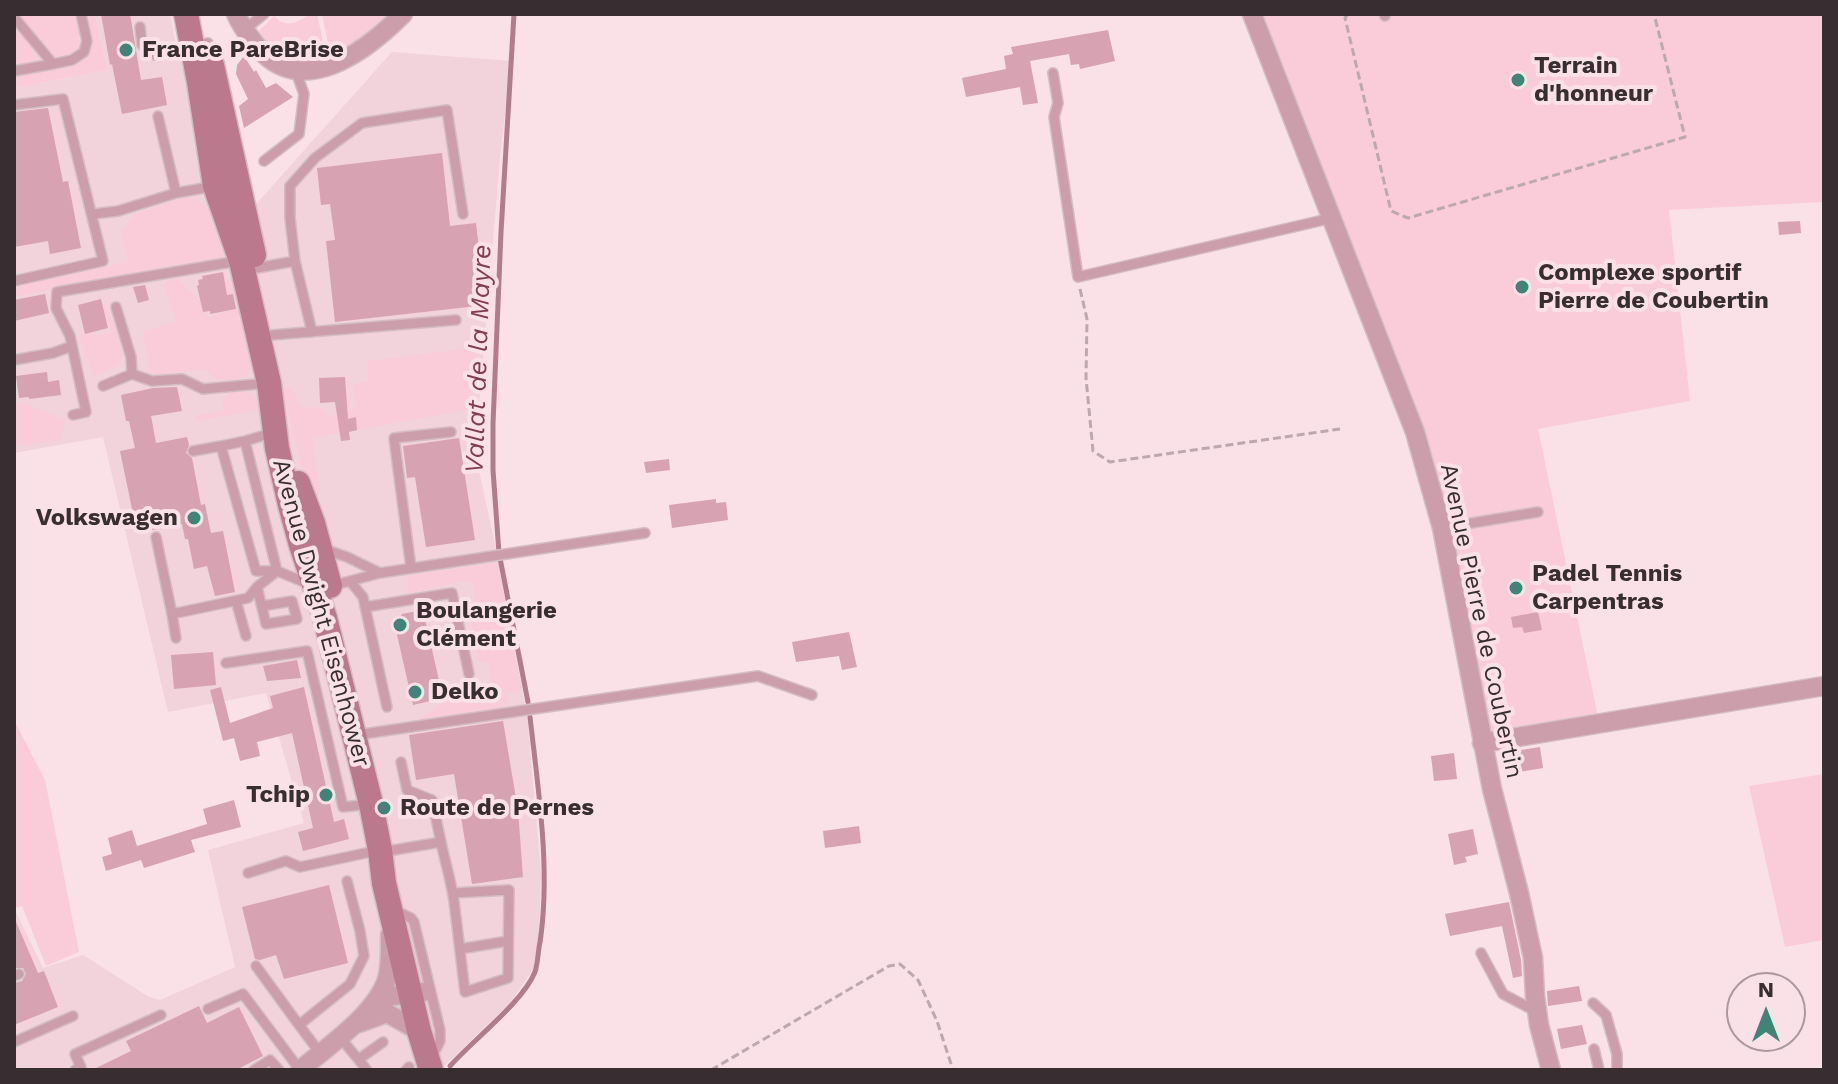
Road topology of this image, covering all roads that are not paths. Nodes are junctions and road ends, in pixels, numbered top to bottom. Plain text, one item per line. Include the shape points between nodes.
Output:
1 (81, 14) edge
2 (186, 14) edge
3 (201, 14) edge
4 (264, 14) edge
5 (403, 14) edge
6 (1252, 14) edge
7 (15, 15) edge
8 (240, 22) edge
9 (140, 27) dead end
10 (200, 45) junction
11 (53, 64) junction
12 (295, 69) junction
13 (14, 71) edge
14 (1053, 73) dead end
15 (14, 105) edge
16 (158, 116) dead end
17 (264, 161) dead end
18 (227, 184) junction
19 (176, 193) junction
20 (93, 214) junction
21 (463, 214) dead end
22 (1332, 218) junction
23 (295, 261) junction
24 (249, 264) junction
25 (14, 281) edge
26 (116, 307) dead end
27 (456, 320) dead end
28 (312, 332) junction
29 (272, 335) junction
30 (72, 346) junction
31 (14, 360) edge
32 (132, 374) junction
33 (269, 383) junction
34 (103, 386) dead end
35 (73, 415) dead end
36 (276, 432) junction
37 (451, 432) dead end
38 (245, 441) junction
39 (221, 446) junction
40 (193, 451) dead end
41 (1538, 512) dead end
42 (1442, 528) junction
43 (645, 533) dead end
44 (156, 537) dead end
45 (320, 547) junction
46 (411, 568) junction
47 (277, 571) junction
48 (380, 573) junction
49 (332, 585) junction
50 (257, 587) junction
51 (236, 601) junction
52 (262, 606) dead end
53 (365, 607) junction
54 (172, 614) junction
55 (246, 636) dead end
56 (176, 638) dead end
57 (226, 663) dead end
58 (469, 674) dead end
59 (1824, 686) edge
60 (812, 695) dead end
61 (387, 707) dead end
62 (363, 734) junction
63 (1482, 743) junction
64 (401, 762) dead end
65 (371, 804) junction
66 (441, 842) junction
67 (387, 850) junction
68 (248, 873) dead end
69 (347, 881) dead end
70 (453, 893) junction
71 (396, 909) junction
72 (508, 941) junction
73 (460, 949) junction
74 (1481, 953) dead end
75 (256, 966) dead end
76 (417, 993) junction
77 (1593, 1003) dead end
78 (383, 1006) junction
79 (208, 1009) dead end
80 (1537, 1012) junction
81 (161, 1015) dead end
82 (73, 1016) dead end
83 (299, 1025) junction
84 (346, 1030) junction
85 (419, 1031) junction
86 (14, 1042) edge
87 (383, 1042) dead end
88 (1594, 1049) dead end
89 (320, 1053) junction
90 (359, 1059) junction
91 (425, 1065) edge
92 (75, 1070) edge
93 (254, 1070) edge
94 (279, 1070) edge
95 (300, 1070) edge
96 (367, 1070) edge
97 (1551, 1070) edge
98 (1599, 1070) edge
99 (1617, 1070) edge

1 - 11 lane via 84,52
2 - 10 main road, Avenue Dwight Eisenhower
3 - 10 main road, Avenue Dwight Eisenhower
4 - 8 lane
5 - 12 street via 381,36 338,63
6 - 22 street, Avenue Pierre de Coubertin
7 - 11 lane
8 - 12 street via 262,53
9 - 10 lane via 142,45 155,55
10 - 18 main road, Avenue Dwight Eisenhower via 207,124
11 - 13 lane
12 - 17 lane via 304,94 299,134
14 - 22 lane via 1058,103 1054,117 1078,277
15 - 20 lane via 63,99
16 - 19 lane
18 - 19 lane
18 - 24 main road, Avenue Dwight Eisenhower
19 - 20 lane
20 - 25 lane via 103,261
21 - 23 lane via 447,110 362,123 315,158 290,186
22 - 42 street, Avenue Pierre de Coubertin via 1415,432
23 - 24 lane
23 - 28 lane
24 - 29 main road, Avenue Dwight Eisenhower
24 - 30 lane via 57,292 56,308
24 - 33 main road, Avenue Dwight Eisenhower
26 - 32 lane
27 - 28 lane
28 - 29 lane
29 - 45 main road, Avenue Dwight Eisenhower via 287,452
30 - 31 lane
30 - 35 lane via 86,412
32 - 33 lane via 152,381 182,379 203,389
32 - 34 lane
33 - 36 main road, Avenue Dwight Eisenhower
36 - 38 lane
36 - 49 main road, Avenue Dwight Eisenhower via 301,545
37 - 46 lane via 394,438
38 - 39 lane
38 - 47 lane
39 - 40 lane
39 - 47 lane via 256,571
41 - 42 lane
42 - 63 street, Avenue Pierre de Coubertin
43 - 46 lane
44 - 54 lane
45 - 48 lane
45 - 49 main road, Avenue Dwight Eisenhower
46 - 48 lane
47 - 49 lane
47 - 50 lane
48 - 49 lane
49 - 53 lane via 363,597
49 - 62 main road, Avenue Dwight Eisenhower via 347,678
49 - 65 main road, Avenue Dwight Eisenhower
50 - 51 lane via 248,598
50 - 52 lane
51 - 54 lane
51 - 55 lane
53 - 58 lane via 452,593
53 - 61 lane
54 - 56 lane
57 - 65 lane via 307,651 343,807
59 - 63 street
60 - 62 lane via 758,676
62 - 67 main road, Avenue Dwight Eisenhower via 378,784
63 - 80 street, Avenue Pierre de Coubertin via 1533,958
64 - 66 lane via 407,790 432,800
65 - 67 main road, Avenue Dwight Eisenhower
66 - 67 lane
66 - 70 lane
67 - 68 lane via 300,867 286,861
67 - 71 main road, Avenue Dwight Eisenhower
69 - 83 lane via 364,956 350,984
70 - 72 lane via 509,890
70 - 73 lane
71 - 76 main road, Avenue Dwight Eisenhower
71 - 78 street
71 - 91 lane via 414,922 440,1030 440,1041
72 - 73 lane
72 - 73 lane via 508,978 465,992
74 - 80 lane via 1503,994
75 - 83 lane
76 - 78 street via 405,1002
76 - 85 main road, Avenue Dwight Eisenhower
76 - 91 main road, Avenue Dwight Eisenhower
77 - 99 lane via 1606,1015
78 - 84 street
78 - 85 street
79 - 95 lane via 243,994
80 - 97 street, Avenue Pierre de Coubertin
81 - 92 lane via 75,1054 81,1067
82 - 86 lane
83 - 89 lane
84 - 89 street
84 - 90 lane
85 - 91 main road, Avenue Dwight Eisenhower
87 - 90 lane
88 - 98 lane
89 - 95 street
90 - 96 lane
93 - 94 lane via 270,1060

